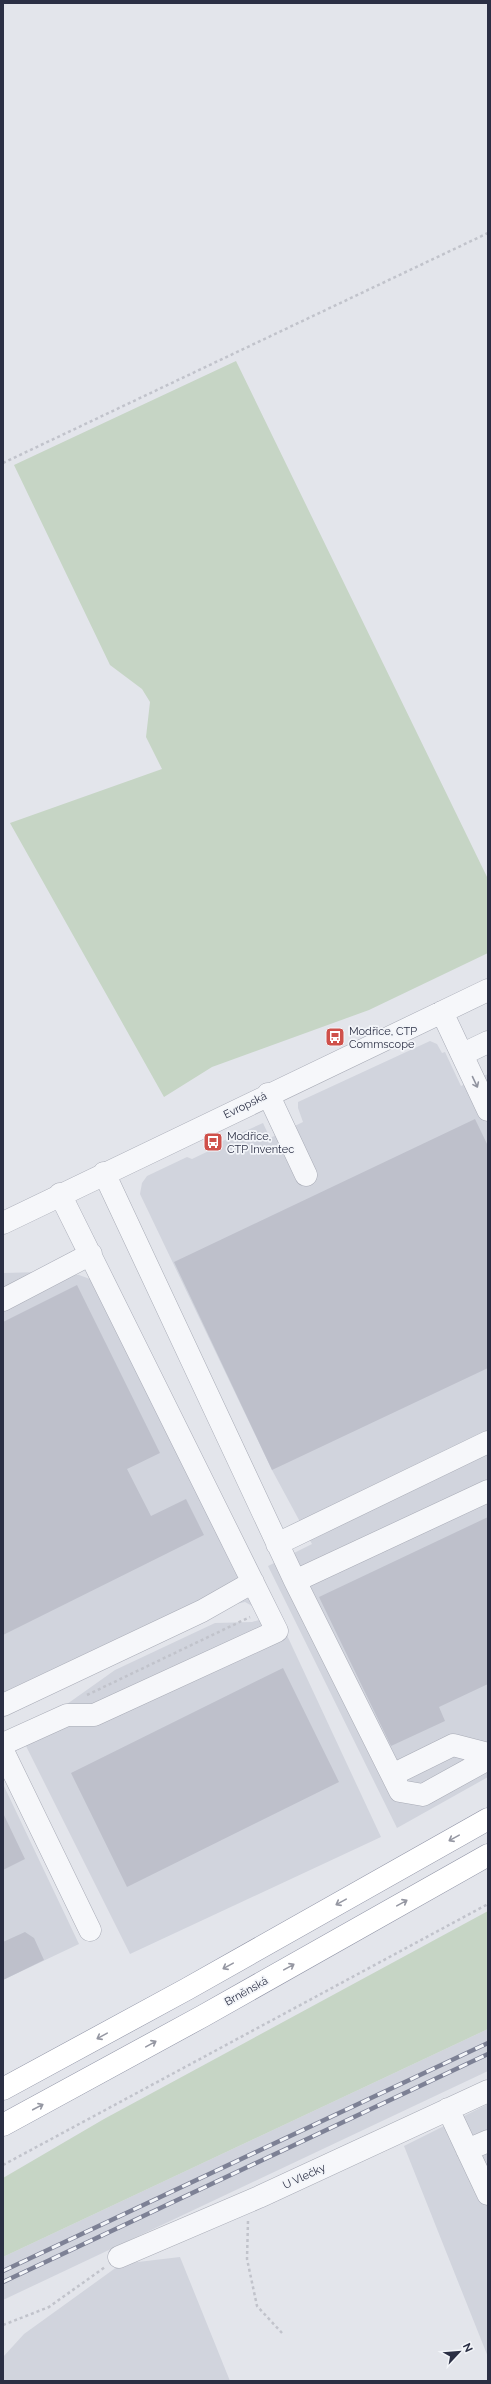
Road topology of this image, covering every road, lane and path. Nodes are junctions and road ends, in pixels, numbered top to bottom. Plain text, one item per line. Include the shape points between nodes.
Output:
1 (488, 233) edge
2 (3, 463) edge
3 (488, 990) edge
4 (442, 1012) junction
5 (488, 1042) edge
6 (463, 1054) junction
7 (268, 1094) junction
8 (488, 1110) edge
9 (104, 1172) junction
10 (306, 1175) dead end
11 (60, 1194) junction
12 (3, 1222) edge
13 (91, 1254) junction
14 (3, 1300) edge
15 (488, 1442) edge
16 (488, 1491) edge
17 (277, 1544) junction
18 (295, 1581) junction
19 (253, 1582) junction
20 (252, 1616) dead end
21 (81, 1698) dead end
22 (3, 1705) edge
23 (3, 1744) edge
24 (3, 1751) edge
25 (488, 1754) edge
26 (488, 1759) edge
27 (392, 1775) junction
28 (488, 1819) edge
29 (488, 1855) edge
30 (488, 1904) edge
31 (90, 1930) dead end
32 (3, 2089) edge
33 (488, 2091) edge
34 (448, 2110) junction
35 (3, 2125) edge
36 (488, 2141) edge
37 (467, 2150) junction
38 (3, 2165) edge
39 (488, 2194) edge
40 (259, 2197) junction
41 (119, 2257) joint
42 (3, 2324) edge
43 (282, 2333) dead end

1 - 2 path
3 - 4 street, Evropská
4 - 6 street
4 - 7 street, Evropská
5 - 6 street
6 -> 8 street
7 - 9 street, Evropská
7 - 10 street
9 - 11 street, Evropská
9 - 17 street
11 - 12 street, Evropská
11 - 13 street
13 - 14 street
13 - 19 street
15 - 17 street
16 - 18 street
17 - 18 street
18 - 27 street
19 - 22 street via 202,1611
19 - 23 street via 277,1631 94,1715 67,1715
20 - 21 path
24 - 31 street
25 - 27 street via 453,1745
26 - 27 street via 423,1795 400,1792
28 -> 32 highway via 194,1985
35 -> 29 highway, Brněnská via 203,2016
30 - 38 path
33 - 34 street, U Vlečky
34 - 37 street
34 - 40 street, U Vlečky
36 - 37 street
37 - 39 street
40 - 41 street, U Vlečky
40 - 43 path via 248,2221 247,2259 258,2306
41 - 42 path via 49,2307

